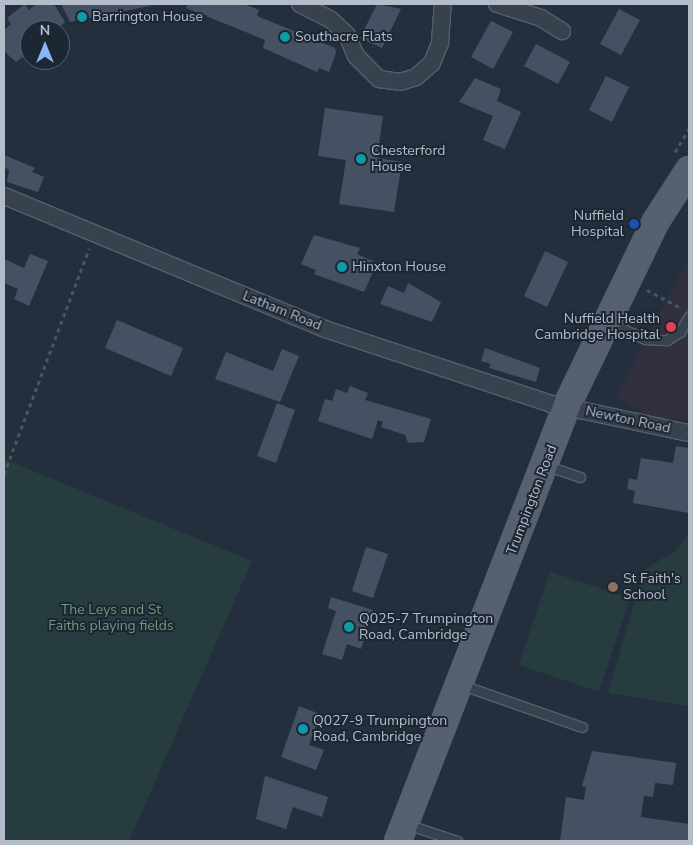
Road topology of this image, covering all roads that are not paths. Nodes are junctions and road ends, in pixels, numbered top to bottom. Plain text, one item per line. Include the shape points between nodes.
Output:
1 (300, 4) edge
2 (443, 4) edge
3 (497, 4) edge
4 (562, 31) dead end
5 (689, 170) edge
6 (4, 196) edge
7 (689, 316) edge
8 (608, 322) junction
9 (566, 407) junction
10 (689, 433) edge
11 (544, 465) junction
12 (580, 477) dead end
13 (462, 685) junction
14 (582, 727) dead end
15 (402, 832) edge
16 (457, 841) edge

1 - 2 street via 330,19 347,35 356,56 379,80 400,82 416,77 432,63 440,43
3 - 4 street via 541,18
5 - 8 main road, Trumpington Road via 662,210
6 - 9 street, Latham Road via 325,329
7 - 8 lane via 680,332 667,340 646,339
8 - 9 main road, Trumpington Road
9 - 10 street, Newton Road
9 - 11 main road, Trumpington Road
11 - 12 lane
11 - 13 main road, Trumpington Road
13 - 14 lane
13 - 15 main road, Trumpington Road
15 - 16 lane

